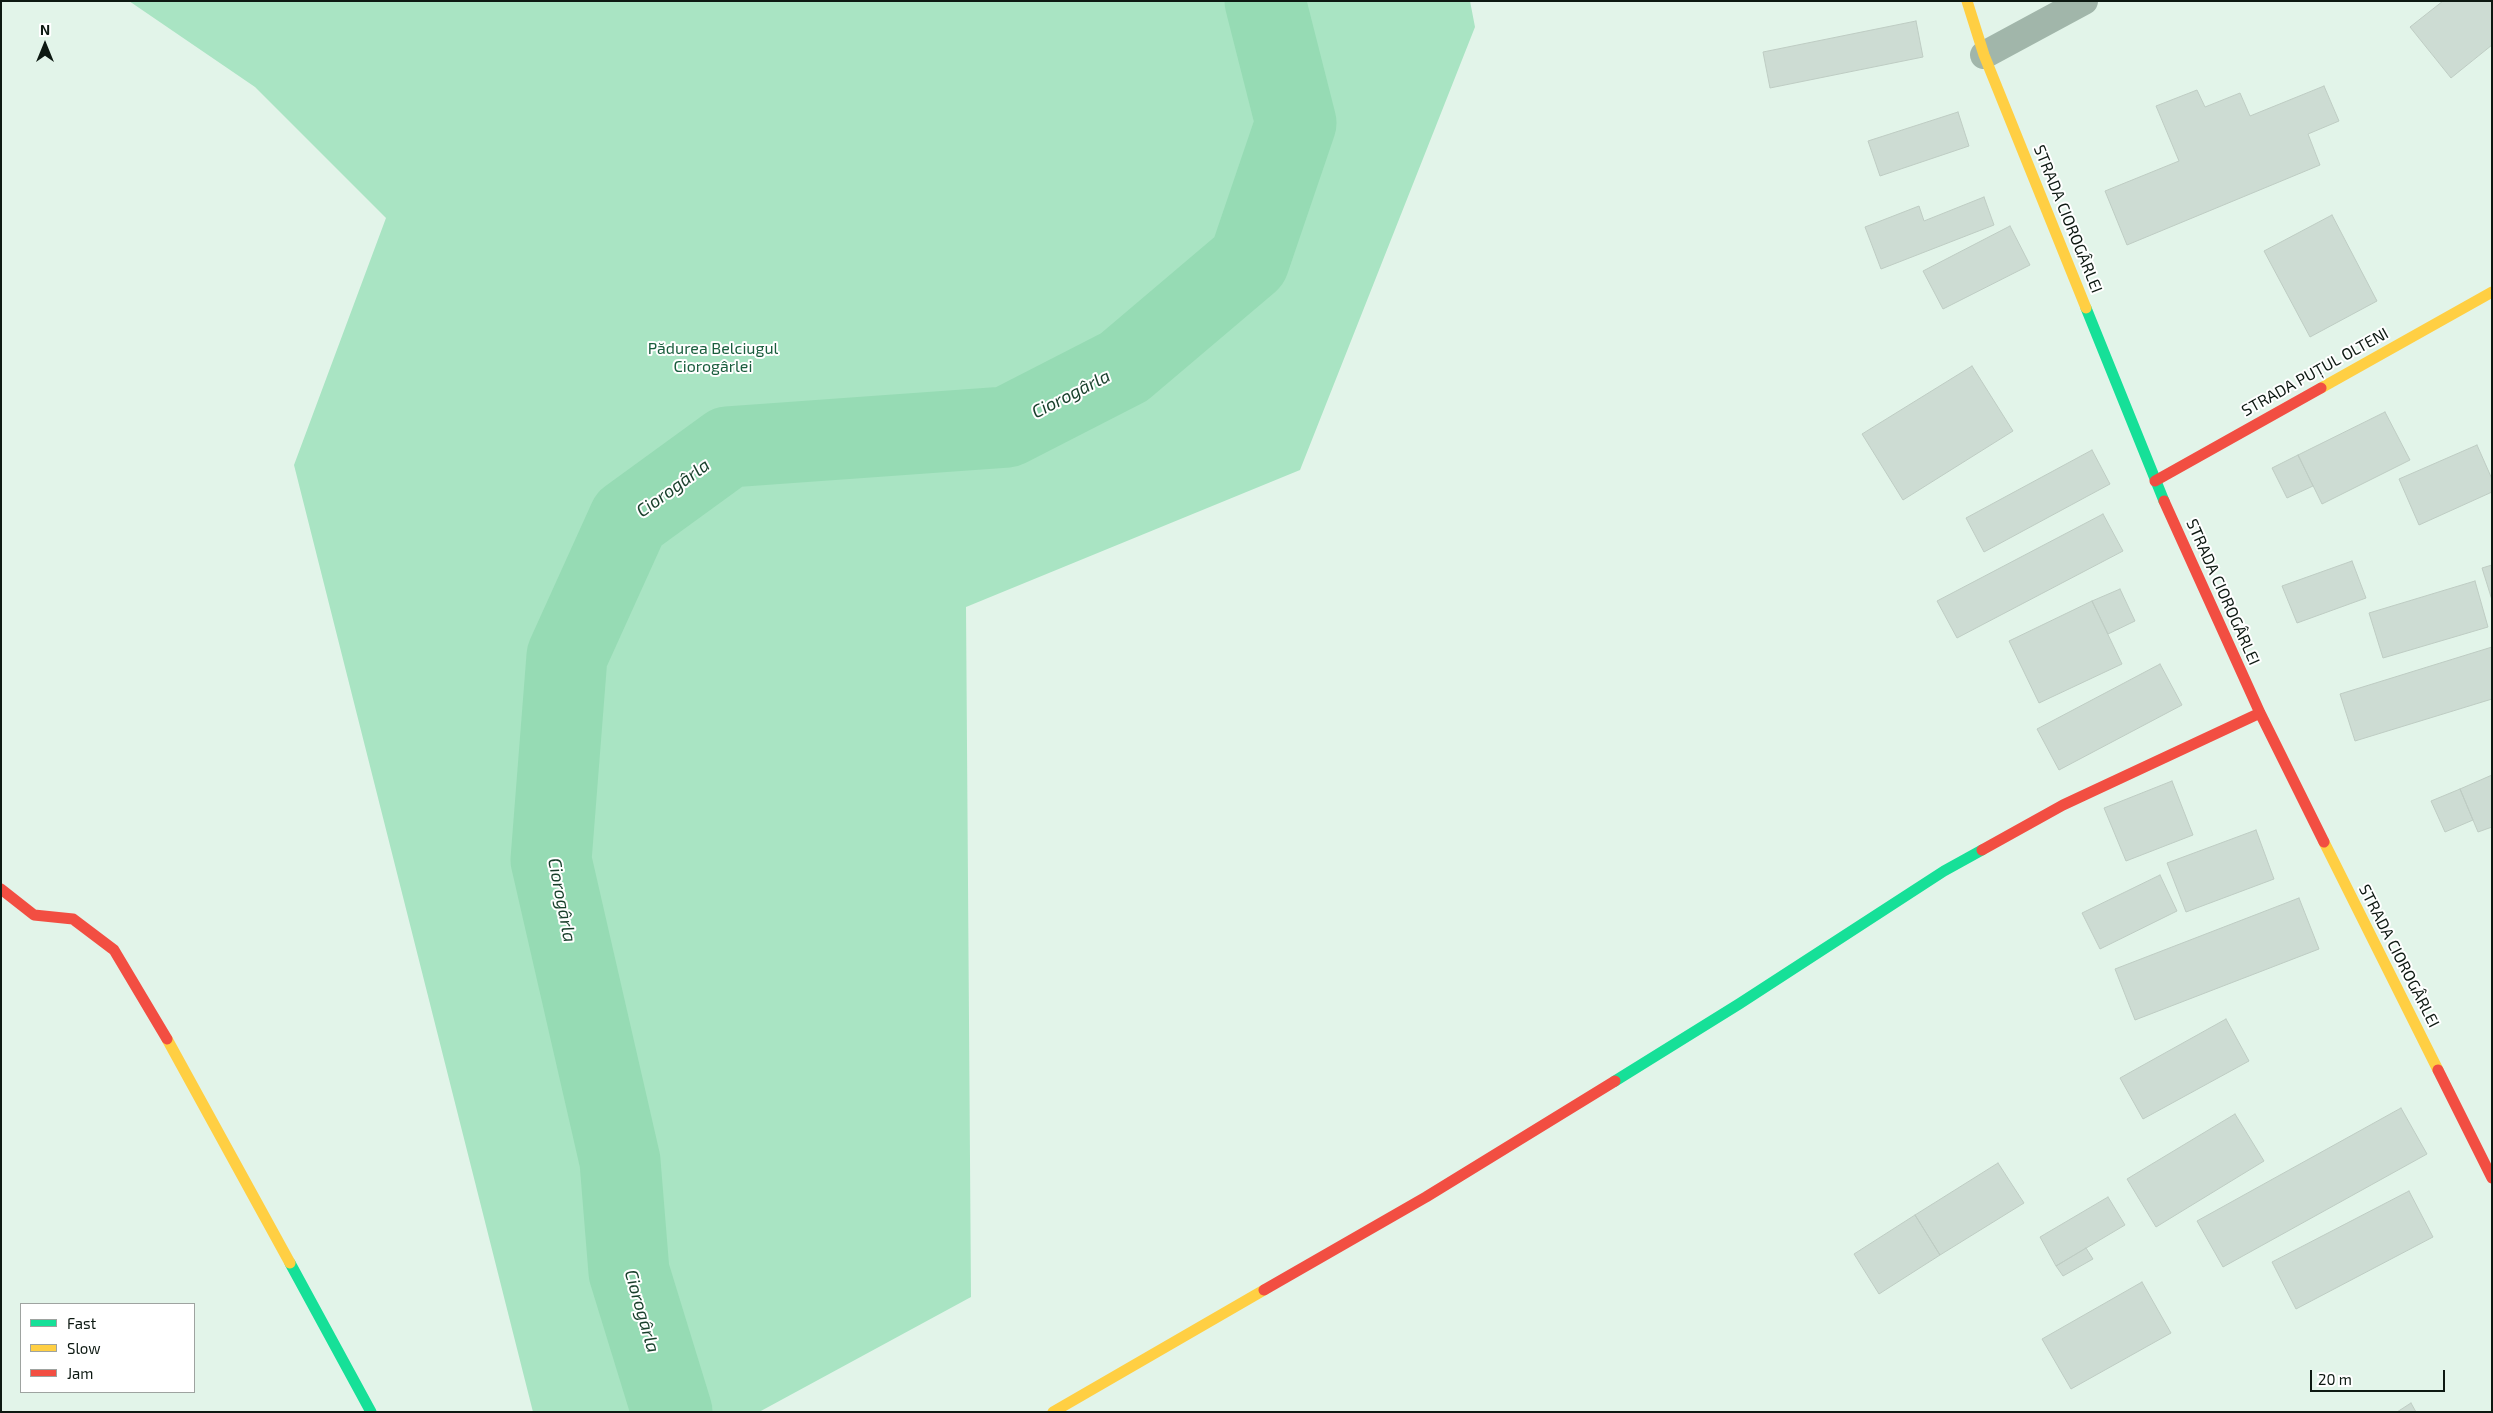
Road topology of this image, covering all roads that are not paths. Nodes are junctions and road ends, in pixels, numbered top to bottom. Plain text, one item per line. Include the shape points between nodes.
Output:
1 (1967, 1) edge
2 (2084, 1) edge
3 (1984, 55) junction
4 (2492, 292) edge
5 (2155, 481) junction
6 (2260, 713) junction
7 (1, 890) edge
8 (2492, 1178) edge
9 (371, 1412) edge
10 (1054, 1412) edge

1 - 3 street, STRADA CIOROGÂRLEI
2 - 3 street
3 - 5 street, STRADA CIOROGÂRLEI
4 - 5 street, STRADA PUȚUL OLTENI
5 - 6 street, STRADA CIOROGÂRLEI
6 - 8 street, STRADA CIOROGÂRLEI
6 - 10 street via 2063,805 1944,872 1739,1004 1426,1197
7 - 9 street via 34,915 74,919 114,950 148,1005

